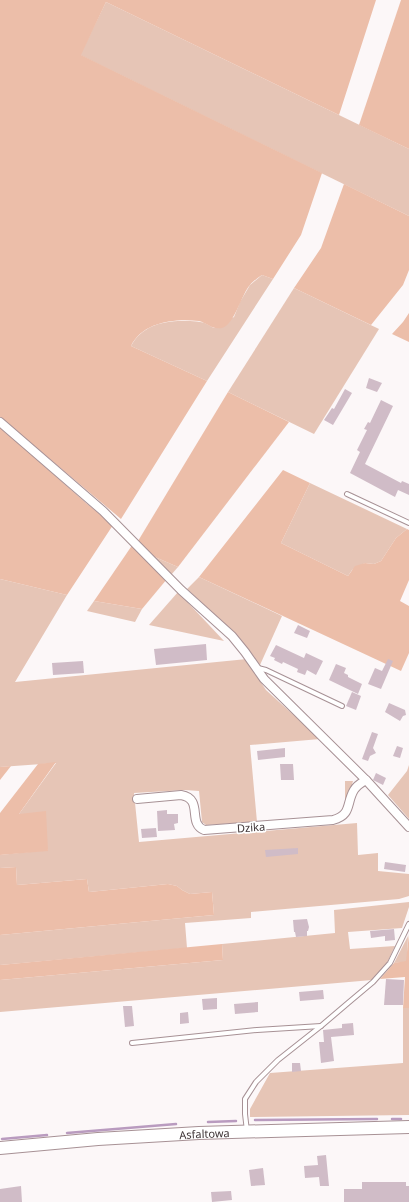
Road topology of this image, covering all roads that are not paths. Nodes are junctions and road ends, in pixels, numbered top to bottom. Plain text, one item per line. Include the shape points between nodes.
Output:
1 (0, 422) edge
2 (347, 494) dead end
3 (409, 523) edge
4 (255, 667) junction
5 (342, 706) dead end
6 (366, 780) junction
7 (136, 799) dead end
8 (409, 827) edge
9 (409, 924) edge
10 (321, 1026) junction
11 (132, 1043) dead end
12 (409, 1127) edge
13 (247, 1132) junction
14 (0, 1148) edge

1 - 4 street via 103,511 181,590 232,636
2 - 3 lane
4 - 5 lane
4 - 6 street
6 - 7 street, Dzika via 353,791 347,811 333,820 204,830 199,828 192,801 186,796
6 - 8 street
9 - 10 lane via 390,963 373,982
10 - 11 lane
10 - 13 lane via 278,1060 256,1082 245,1099
12 - 13 street, Asfaltowa
13 - 14 street, Asfaltowa via 98,1139

